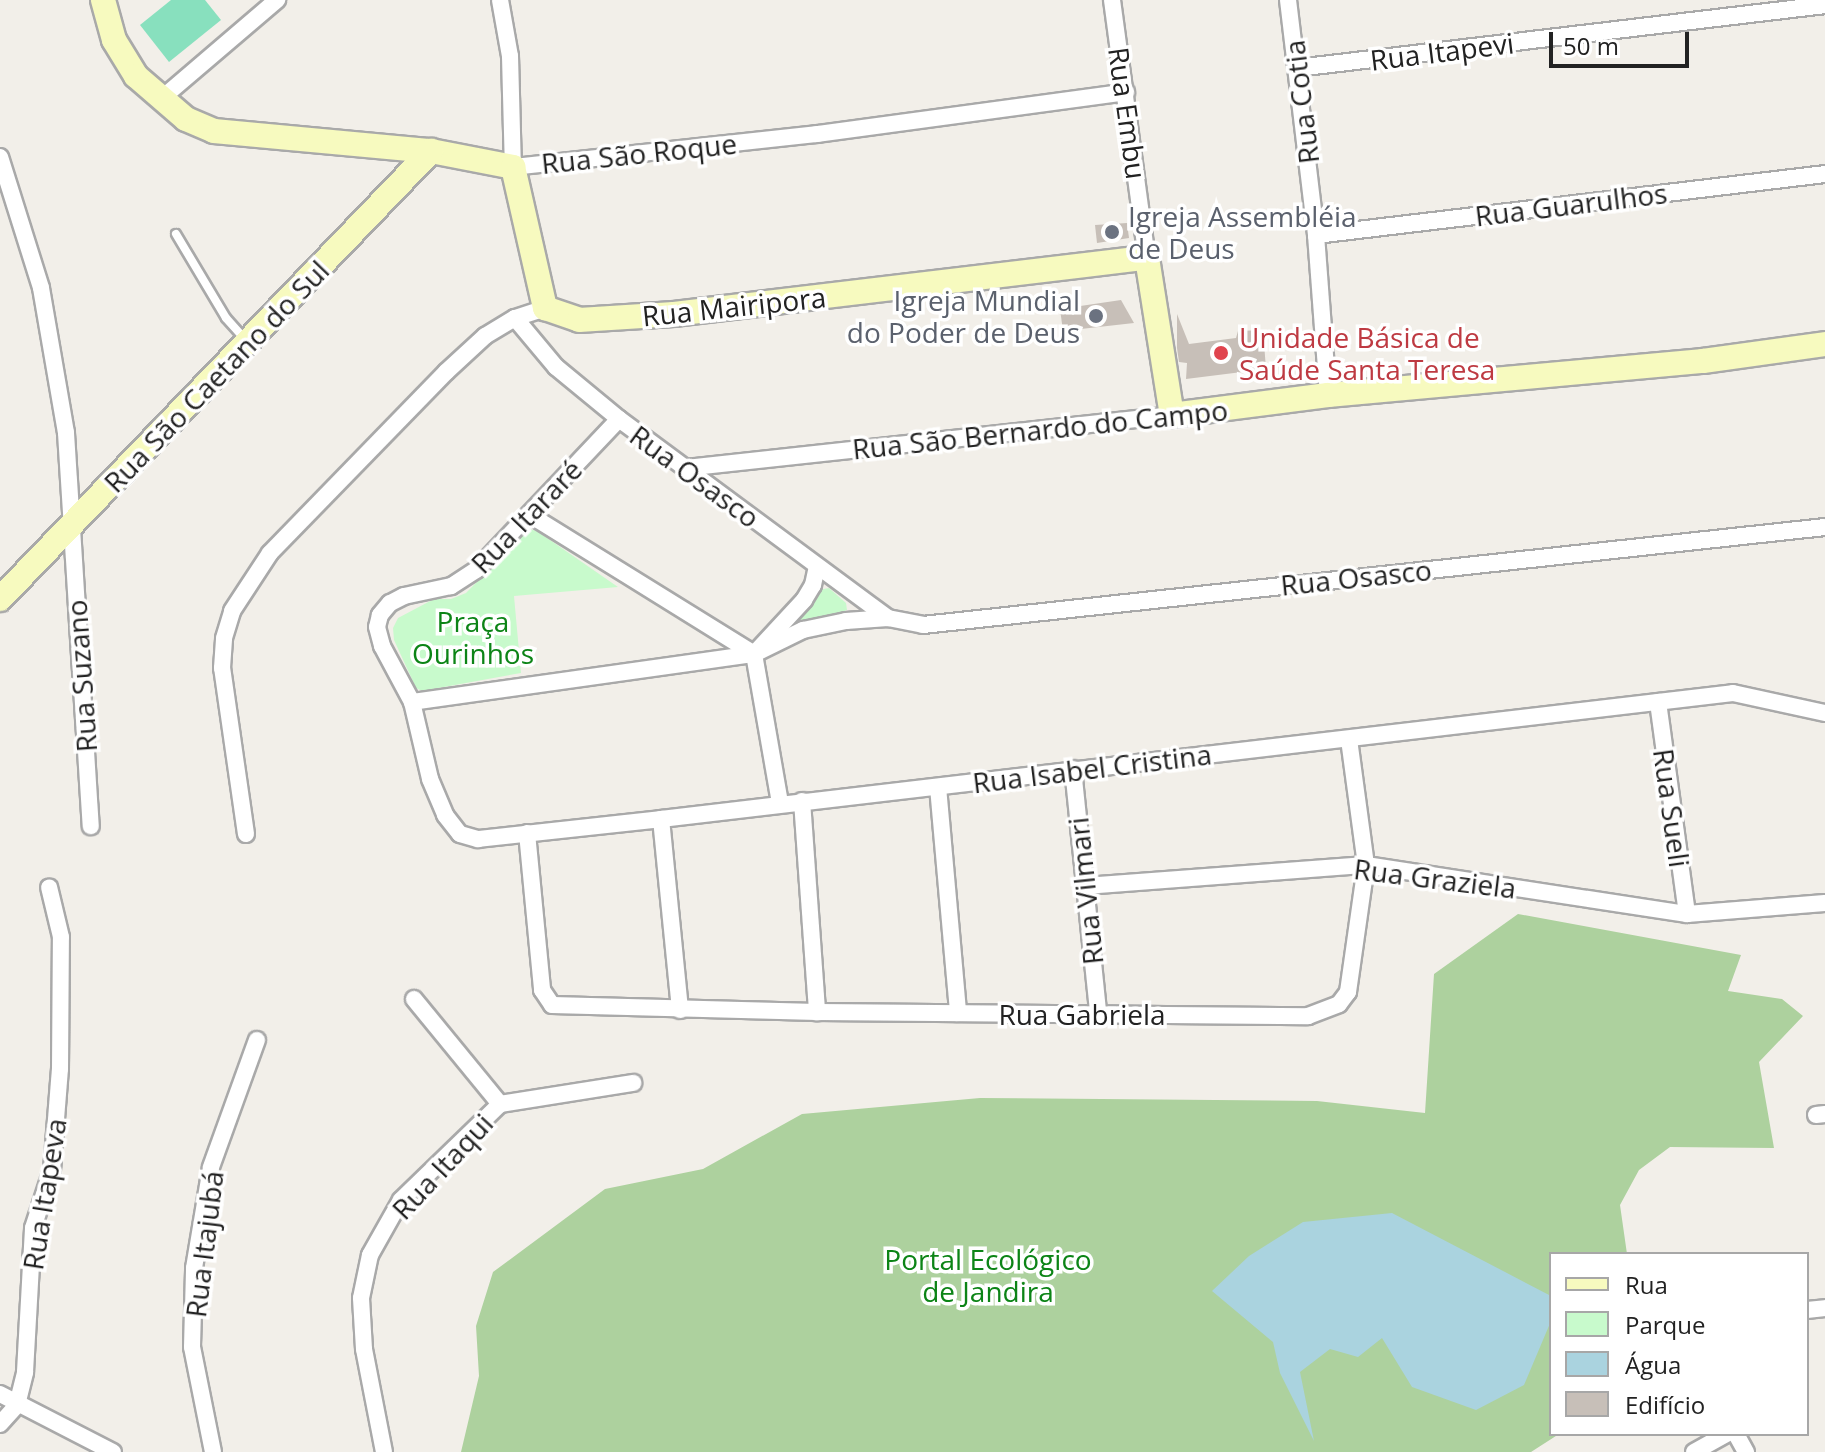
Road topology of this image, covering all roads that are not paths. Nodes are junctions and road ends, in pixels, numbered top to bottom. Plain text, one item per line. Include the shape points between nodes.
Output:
1 (103, 0) edge
2 (277, 0) edge
3 (500, 0) edge
4 (1112, 0) edge
5 (1288, 0) edge
6 (1825, 5) edge
7 (1297, 68) junction
8 (1126, 92) junction
9 (161, 99) junction
10 (431, 151) junction
11 (0, 157) edge
12 (513, 167) junction
13 (1825, 174) edge
14 (176, 234) dead end
15 (1316, 235) junction
16 (1147, 258) junction
17 (545, 308) junction
18 (515, 318) junction
19 (249, 343) junction
20 (1825, 344) edge
21 (1328, 395) junction
22 (1172, 415) junction
23 (619, 419) junction
24 (685, 468) junction
25 (530, 515) junction
26 (71, 527) junction
27 (1825, 527) edge
28 (817, 566) junction
29 (0, 599) edge
30 (888, 618) junction
31 (754, 654) junction
32 (412, 702) junction
33 (1658, 702) junction
34 (1825, 713) edge
35 (1349, 739) junction
36 (1073, 769) junction
37 (938, 787) junction
38 (802, 801) junction
39 (780, 803) junction
40 (661, 819) junction
41 (91, 826) dead end
42 (527, 833) junction
43 (246, 834) dead end
44 (1366, 865) junction
45 (1085, 886) junction
46 (49, 887) dead end
47 (1825, 903) edge
48 (1687, 914) junction
49 (414, 999) dead end
50 (680, 1010) junction
51 (817, 1012) junction
52 (958, 1013) junction
53 (1098, 1013) junction
54 (257, 1040) dead end
55 (633, 1083) dead end
56 (500, 1104) junction
57 (0, 1394) edge
58 (17, 1405) junction
59 (0, 1424) edge
60 (1723, 1436) edge
61 (113, 1452) edge
62 (213, 1452) edge
63 (384, 1452) edge
64 (1694, 1452) edge

1 - 9 street, Rua São Roque via 124,58
2 - 9 street
3 - 12 street via 510,56
4 - 8 street, Rua Embu
5 - 7 street, Rua Cotia
6 - 7 street, Rua Itapevi
7 - 15 street, Rua Cotia
8 - 12 street, Rua São Roque via 817,134
8 - 16 street, Rua Embu
9 - 10 street, Rua São Roque via 186,119 214,131
10 - 12 street, Rua São Roque
10 - 19 street, Rua São Caetano do Sul
11 - 26 street, Rua Suzano via 41,288 56,357
12 - 17 street
13 - 15 street, Rua Guarulhos
14 - 19 lane via 226,318
15 - 21 street, Rua Cotia
16 - 17 street, Rua Mairipora via 674,314 579,320
16 - 22 street, Rua Embu
17 - 18 street
18 - 23 street, Rua Osasco via 556,367
18 - 43 street via 485,336 446,372 281,542 232,611 222,668
19 - 26 street, Rua São Caetano do Sul
20 - 21 street, Rua São Bernardo do Campo via 1703,361
21 - 22 street, Rua São Bernardo do Campo
22 - 24 street, Rua São Bernardo do Campo
23 - 24 street, Rua Osasco
23 - 25 street, Rua Itararé
24 - 28 street, Rua Osasco
25 - 31 street
25 - 32 street, Rua Itararé via 462,582 404,596 380,615 382,646
26 - 29 street, Rua São Caetano do Sul
26 - 41 street, Rua Suzano
27 - 30 street, Rua Osasco via 923,625
28 - 30 street, Rua Osasco
28 - 31 street via 804,600
30 - 31 street, Rua Osasco via 803,630
31 - 32 street, Rua Osasco
31 - 39 street
32 - 42 street, Rua Isabel Cristina via 430,779 445,815 460,834 478,839
33 - 34 street, Rua Isabel Cristina via 1733,693
33 - 35 street, Rua Isabel Cristina
33 - 48 street, Rua Sueli
35 - 36 street, Rua Isabel Cristina
35 - 44 street, Rua Gabriela
36 - 37 street, Rua Isabel Cristina
36 - 45 street, Rua Vilmari
37 - 38 street, Rua Isabel Cristina
37 - 52 street
38 - 39 street, Rua Isabel Cristina
38 - 51 street
39 - 40 street, Rua Isabel Cristina
40 - 42 street, Rua Isabel Cristina
40 - 50 street
42 - 50 street, Rua Gabriela via 542,990 552,1005
44 - 45 street, Rua Graziela
44 - 48 street, Rua Graziela
44 - 53 street, Rua Gabriela via 1348,992 1339,1004 1308,1016
45 - 53 street, Rua Vilmari
46 - 58 street, Rua Itapeva via 61,937 60,1069 52,1170 33,1228 25,1372
47 - 48 street, Rua Graziela
49 - 56 street
50 - 51 street, Rua Gabriela
51 - 52 street, Rua Gabriela
52 - 53 street, Rua Gabriela
54 - 62 street, Rua Itajubá via 211,1167 194,1268 192,1347
55 - 56 street, Rua Itaqui
56 - 63 street, Rua Itaqui via 401,1200 370,1255 361,1298 364,1349
57 - 58 street
58 - 59 street
58 - 61 street
60 - 64 street

